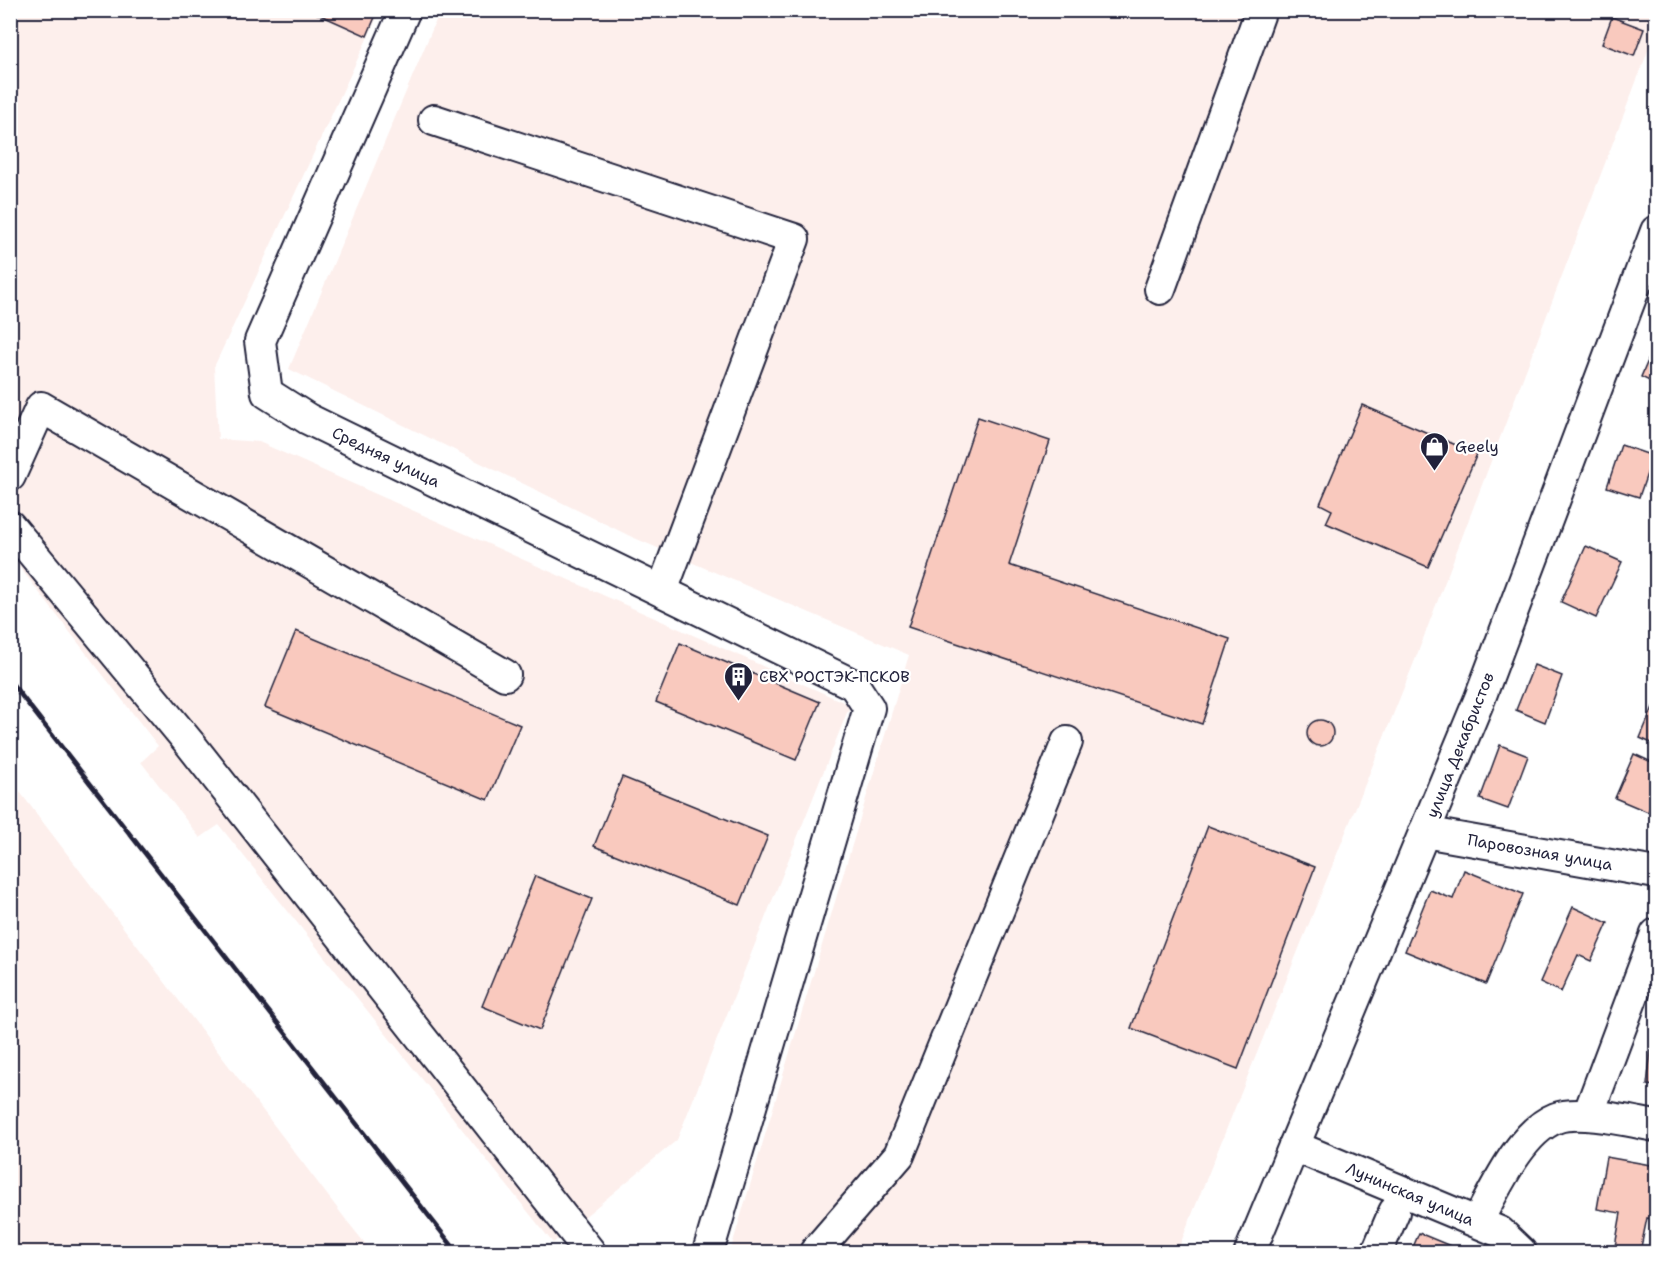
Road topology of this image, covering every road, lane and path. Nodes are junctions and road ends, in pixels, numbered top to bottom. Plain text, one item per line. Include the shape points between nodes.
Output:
1 (405, 10) edge
2 (1261, 10) edge
3 (434, 120) dead end
4 (1656, 231) edge
5 (1160, 289) dead end
6 (10, 476) edge
7 (10, 526) edge
8 (662, 591) junction
9 (505, 675) dead end
10 (1066, 742) dead end
11 (1424, 832) junction
12 (1656, 873) edge
13 (1656, 934) edge
14 (1588, 1115) junction
15 (1656, 1126) edge
16 (1294, 1146) junction
17 (1394, 1212) dead end
18 (1477, 1222) junction
19 (590, 1252) edge
20 (708, 1252) edge
21 (815, 1252) edge
22 (1250, 1252) edge
23 (1377, 1252) edge
24 (1521, 1252) edge

1 - 8 street, Средняя улица via 260,341 267,393 308,419
2 - 5 street
3 - 8 street via 794,239
4 - 11 street, улица Декабристов via 1480,698
6 - 9 street via 41,407
7 - 19 street via 191,745
8 - 20 street, Средняя улица via 854,685 869,708
10 - 21 street via 899,1155
11 - 12 street, Паровозная улица
11 - 16 street, улица Декабристов
13 - 14 street
14 - 15 street
14 - 18 street via 1557,1118 1533,1132 1504,1172
16 - 18 street, Лунинская улица
16 - 22 street, улица Декабристов
17 - 23 street
18 - 24 street, Лунинская улица via 1500,1232

